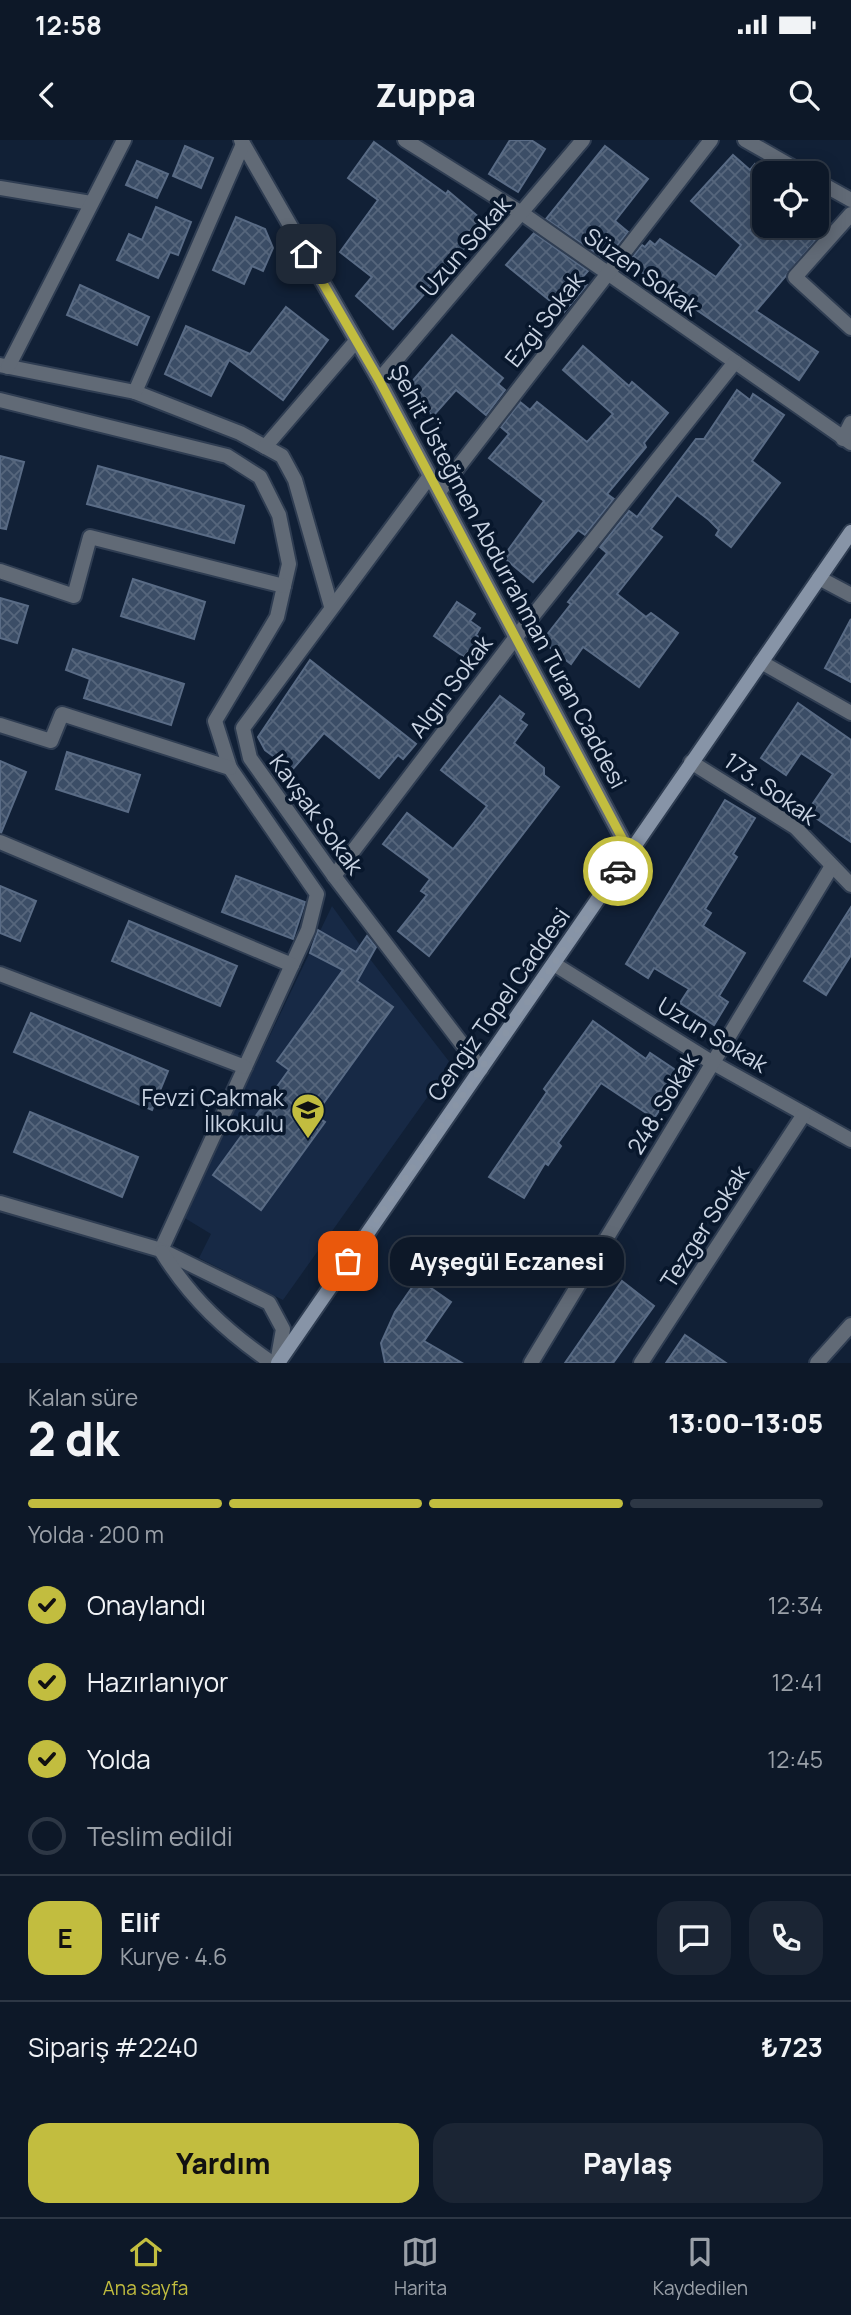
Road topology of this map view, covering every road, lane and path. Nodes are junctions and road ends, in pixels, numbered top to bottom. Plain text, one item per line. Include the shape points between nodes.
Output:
1 (124, 140) edge
2 (405, 140) edge
3 (583, 140) edge
4 (711, 140) edge
5 (745, 140) edge
6 (242, 142) edge
7 (782, 161) edge
8 (0, 188) edge
9 (829, 188) edge
10 (851, 200) edge
11 (91, 203) junction
12 (523, 214) junction
13 (851, 214) edge
14 (607, 275) junction
15 (851, 328) edge
16 (356, 341) junction
17 (735, 362) junction
18 (4, 366) edge
19 (379, 380) junction
20 (135, 392) junction
21 (0, 400) edge
22 (851, 423) edge
23 (847, 441) edge
24 (265, 447) junction
25 (430, 476) junction
26 (439, 492) junction
27 (851, 532) edge
28 (0, 572) edge
29 (819, 578) junction
30 (284, 586) junction
31 (851, 595) edge
32 (331, 606) junction
33 (516, 637) junction
34 (761, 662) junction
35 (851, 713) edge
36 (0, 725) edge
37 (691, 762) junction
38 (230, 768) junction
39 (0, 842) edge
40 (630, 853) junction
41 (832, 866) junction
42 (334, 876) junction
43 (851, 885) edge
44 (554, 964) junction
45 (292, 965) junction
46 (0, 974) edge
47 (713, 1063) junction
48 (245, 1067) junction
49 (481, 1069) junction
50 (804, 1114) junction
51 (851, 1140) edge
52 (0, 1203) edge
53 (161, 1250) junction
54 (851, 1325) edge
55 (276, 1363) edge
56 (531, 1363) edge
57 (641, 1363) edge
58 (817, 1363) edge

1 - 11 street
2 - 12 street, Süzen Sokak
3 - 12 street, Uzun Sokak
4 - 14 street, Ezgi Sokak
5 - 7 street
6 - 16 street, Şehit Üsteğmen Abdurrahman Turan Caddesi
6 - 20 street
8 - 11 street
9 - 10 street
11 - 18 street
12 - 14 street, Süzen Sokak
12 - 19 street, Uzun Sokak
13 - 15 street via 795,276
14 - 17 street, Süzen Sokak
14 - 26 street, Ezgi Sokak
16 - 19 street, Şehit Üsteğmen Abdurrahman Turan Caddesi
16 - 24 street
17 - 23 street, Süzen Sokak
17 - 33 street, Algın Sokak
18 - 20 street
19 - 25 street, Şehit Üsteğmen Abdurrahman Turan Caddesi
20 - 24 street
21 - 30 street via 227,456 260,477 279,515 287,551
22 - 23 street
24 - 32 street via 282,456 295,480
25 - 26 street, Şehit Üsteğmen Abdurrahman Turan Caddesi
25 - 32 street, Kavşak Sokak
26 - 33 street, Şehit Üsteğmen Abdurrahman Turan Caddesi
27 - 29 main road, Cengiz Topel Caddesi
28 - 30 street via 74,596 90,537
29 - 31 street
29 - 34 main road, Cengiz Topel Caddesi
30 - 38 street via 277,617 215,721
32 - 42 street, Kavşak Sokak via 243,728 250,758
33 - 40 street, Şehit Üsteğmen Abdurrahman Turan Caddesi
33 - 42 street, Algın Sokak
34 - 35 street
34 - 37 main road, Cengiz Topel Caddesi
36 - 38 street via 51,741 62,714
37 - 40 main road, Cengiz Topel Caddesi
37 - 41 street, 173. Sokak via 795,827
38 - 45 street via 317,894
39 - 45 street
40 - 44 main road, Cengiz Topel Caddesi
41 - 43 street, 173. Sokak
41 - 47 street, 248. Sokak
42 - 49 street, Kavşak Sokak
44 - 47 street, Uzun Sokak
44 - 49 main road, Cengiz Topel Caddesi
45 - 48 street
46 - 48 street
47 - 50 street, Uzun Sokak
47 - 56 street, 248. Sokak
48 - 53 street
49 - 55 main road, Cengiz Topel Caddesi
50 - 51 street, Uzun Sokak
50 - 57 street, Tezger Sokak
52 - 53 street
53 - 55 street via 212,1318
53 - 55 street via 269,1303 283,1329
54 - 58 street

